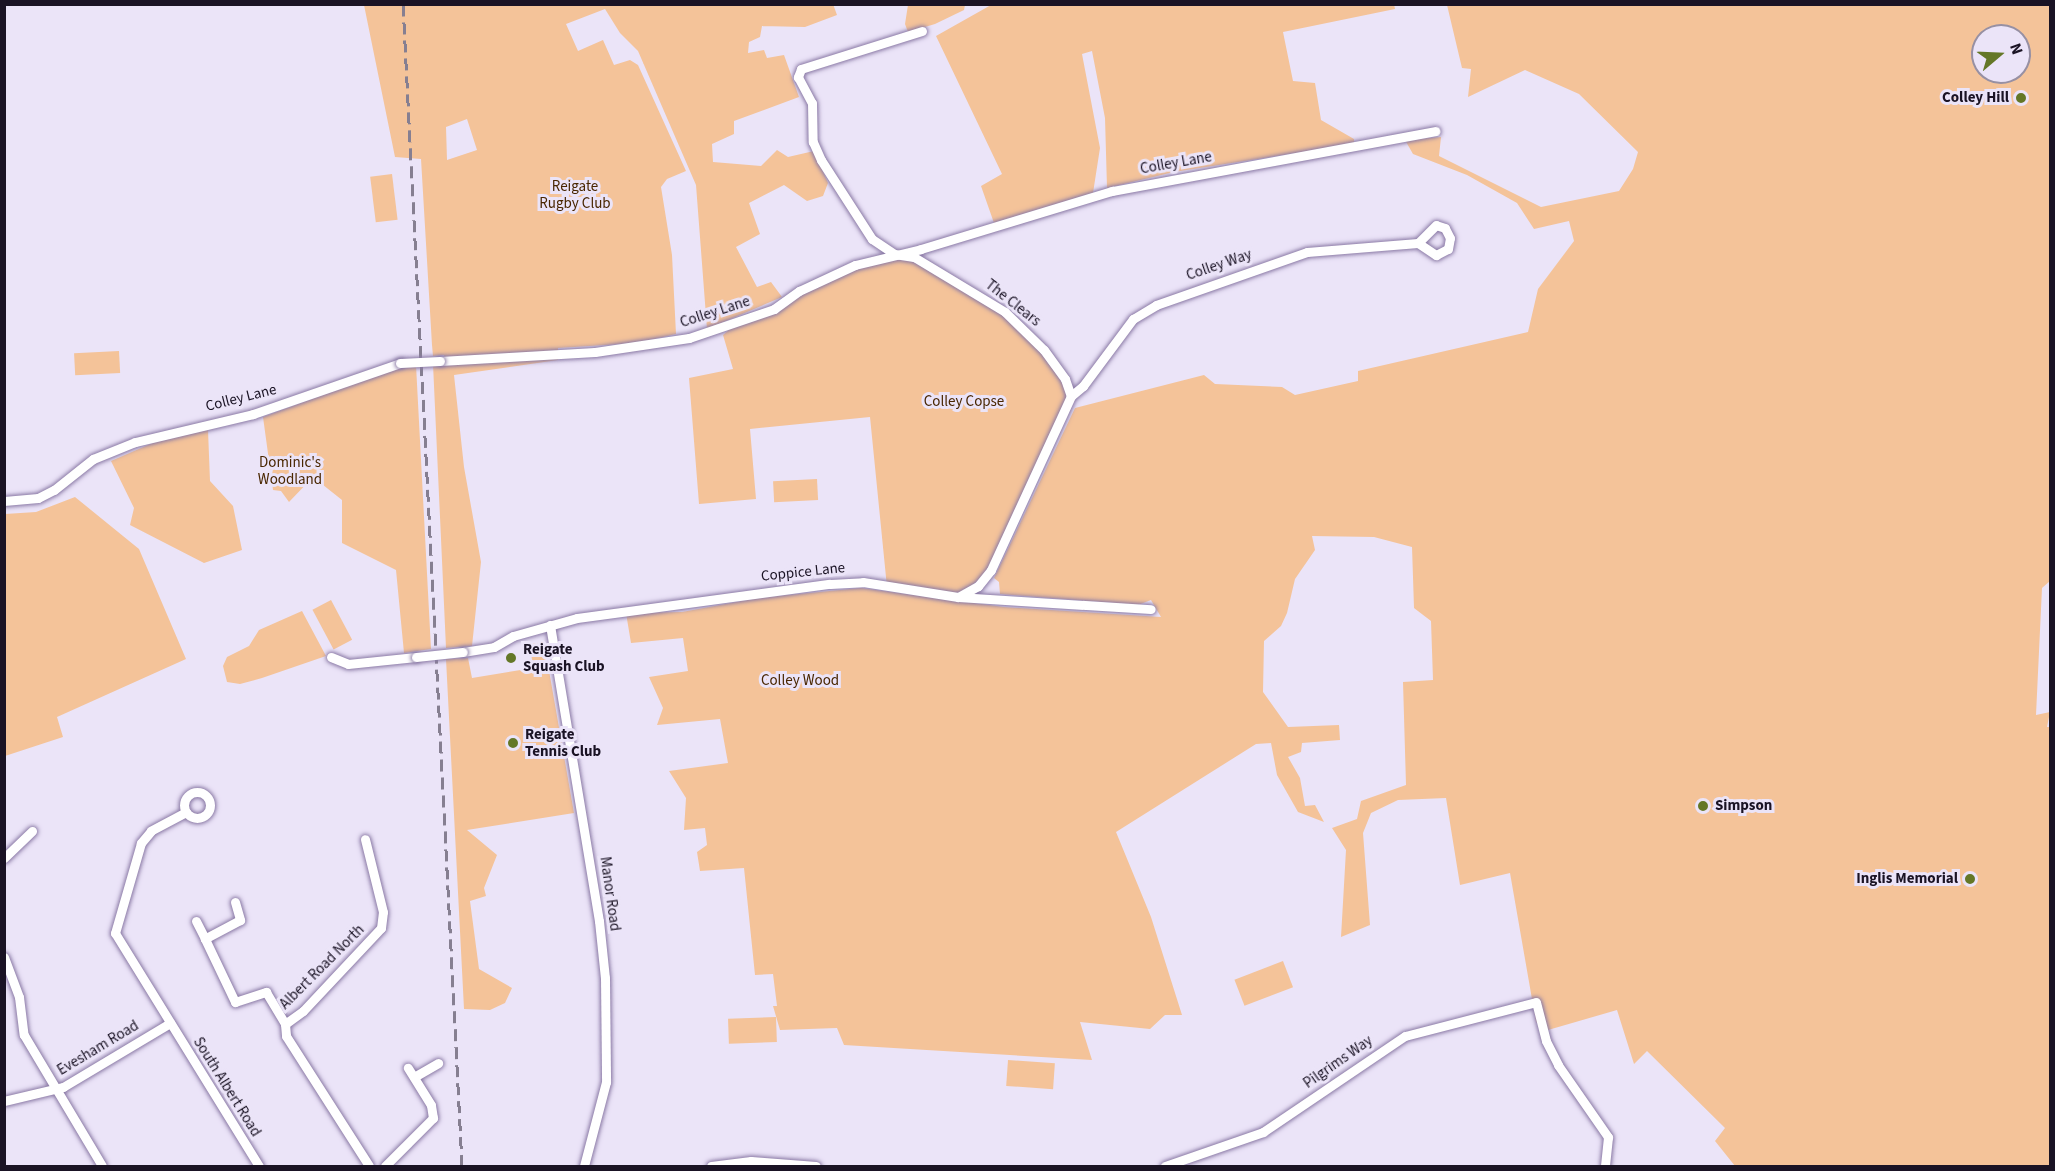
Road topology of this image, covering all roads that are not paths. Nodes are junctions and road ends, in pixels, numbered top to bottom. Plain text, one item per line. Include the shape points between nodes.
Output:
1 (922, 31) dead end
2 (1435, 131) dead end
3 (1418, 243) dead end
4 (894, 254) junction
5 (1071, 396) junction
6 (4, 501) edge
7 (958, 597) junction
8 (1151, 609) dead end
9 (550, 625) junction
10 (331, 657) dead end
11 (186, 812) dead end
12 (32, 831) dead end
13 (365, 838) dead end
14 (4, 858) edge
15 (235, 902) dead end
16 (196, 921) dead end
17 (205, 939) junction
18 (4, 957) edge
19 (170, 1023) junction
20 (285, 1024) junction
21 (438, 1062) dead end
22 (408, 1068) dead end
23 (414, 1077) junction
24 (56, 1090) junction
25 (4, 1101) edge
26 (102, 1167) edge
27 (259, 1167) edge
28 (369, 1167) edge
29 (386, 1167) edge
30 (584, 1167) edge
31 (711, 1167) edge
32 (816, 1167) edge
33 (1165, 1167) edge
34 (1605, 1167) edge

1 - 4 street, The Clears via 801,69 798,77 812,103 813,142 830,176 859,224
2 - 4 street, Colley Lane via 1152,181
3 - 5 street, Colley Way via 1307,252 1156,305 1133,319 1083,386
4 - 5 street, The Clears via 914,257 1005,312 1044,350
4 - 6 street, Colley Lane, bridge via 827,276 774,309 689,338 595,352 400,363 253,414 135,442 93,459 38,498
5 - 7 street via 991,570 978,586
7 - 8 street, Coppice Lane
7 - 9 street, Coppice Lane via 863,582 830,584 662,604
9 - 10 street, Coppice Lane, bridge via 513,636 494,647 463,652 348,664
9 - 30 street, Manor Road via 598,910 605,988 606,1082
11 - 19 street, South Albert Road via 151,831 141,843 116,923 121,944
12 - 14 street
13 - 20 street, Albert Road North via 383,912 381,928 303,1011
15 - 17 street via 240,920
16 - 17 street
17 - 20 street via 235,1002 266,992
18 - 24 street via 20,997 24,1035
19 - 24 street, Evesham Road
19 - 27 street, South Albert Road
20 - 28 street, Albert Road North via 286,1036
21 - 23 street
22 - 23 street
23 - 29 street via 431,1105 433,1118
24 - 25 street, Evesham Road
24 - 26 street
31 - 32 street via 751,1161
33 - 34 street, Pilgrims Way via 1263,1132 1405,1036 1536,1002 1546,1041 1558,1065 1608,1137

